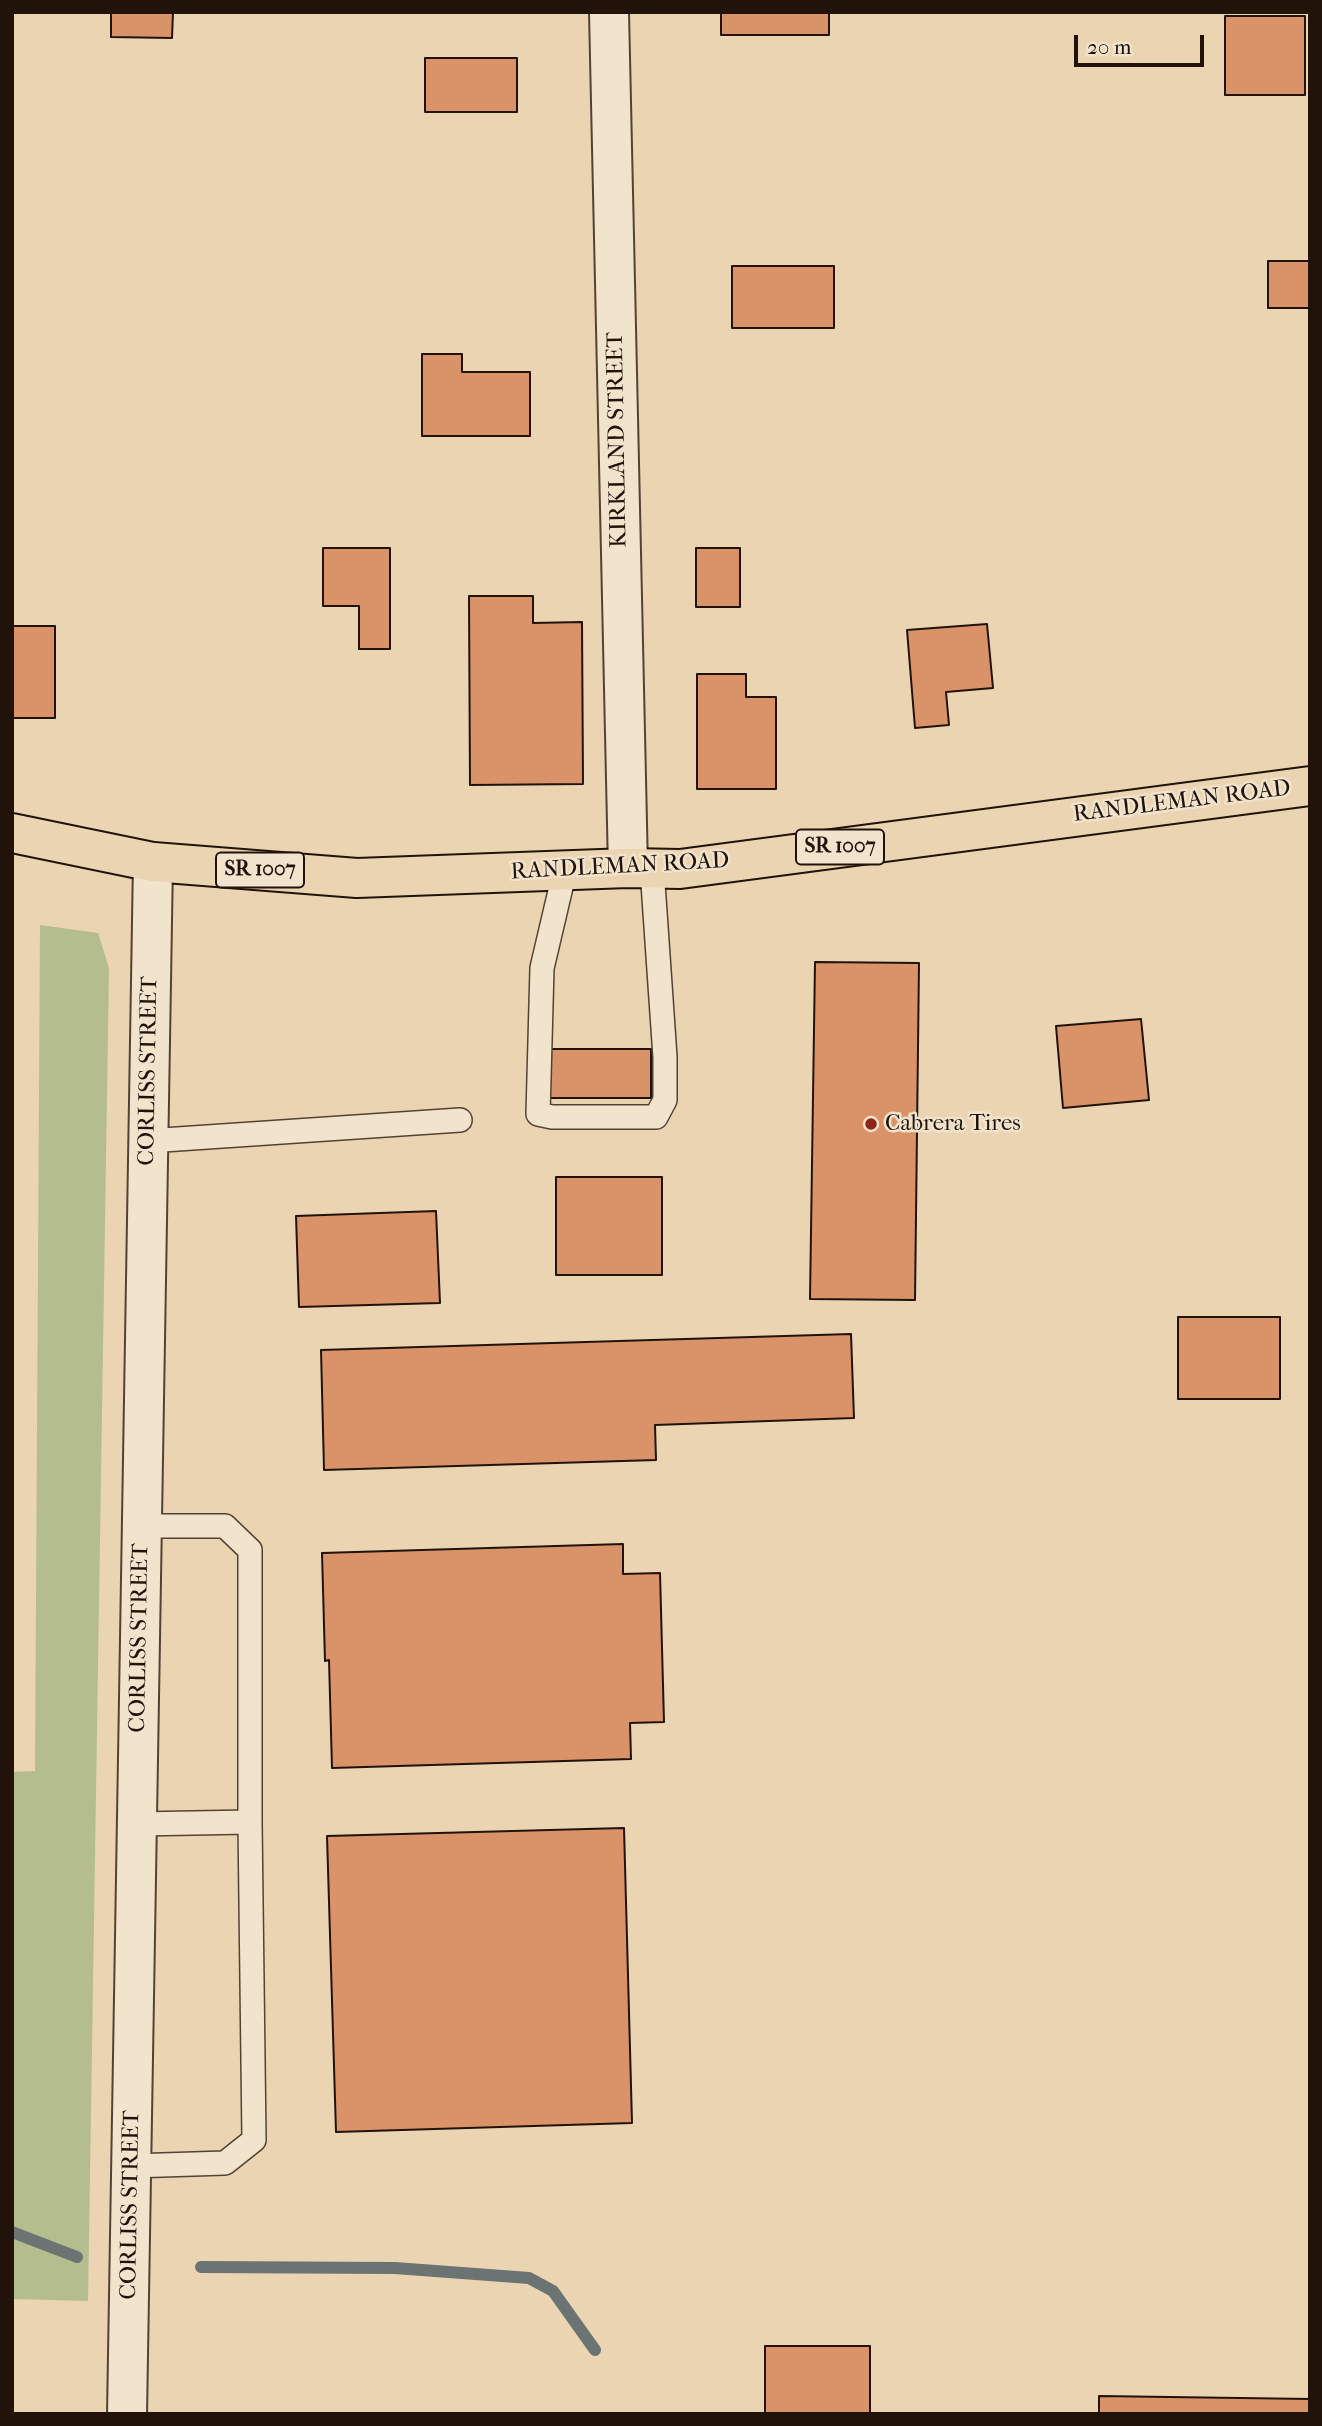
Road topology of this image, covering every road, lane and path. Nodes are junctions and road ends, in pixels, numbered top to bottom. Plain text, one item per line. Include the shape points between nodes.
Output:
1 (609, 12) edge
2 (1310, 786) edge
3 (12, 833) edge
4 (153, 862) junction
5 (640, 868) junction
6 (565, 870) junction
7 (460, 1120) dead end
8 (148, 1141) junction
9 (142, 1526) junction
10 (250, 1822) junction
11 (137, 1824) junction
12 (131, 2166) junction
13 (127, 2414) edge

1 - 5 street, KIRKLAND STREET
2 - 5 main road, RANDLEMAN ROAD / SR 1007 via 680,869
3 - 4 main road, RANDLEMAN ROAD / SR 1007
4 - 6 main road, RANDLEMAN ROAD / SR 1007 via 357,878
4 - 8 street, CORLISS STREET
5 - 6 main road, RANDLEMAN ROAD / SR 1007
5 - 6 lane via 665,1058 665,1100 656,1117 538,1114 542,968
7 - 8 lane
8 - 9 street, CORLISS STREET
9 - 10 lane via 225,1526 250,1550
9 - 11 street, CORLISS STREET
10 - 11 lane
10 - 12 lane via 254,2140 225,2163
11 - 12 street, CORLISS STREET
12 - 13 street, CORLISS STREET

